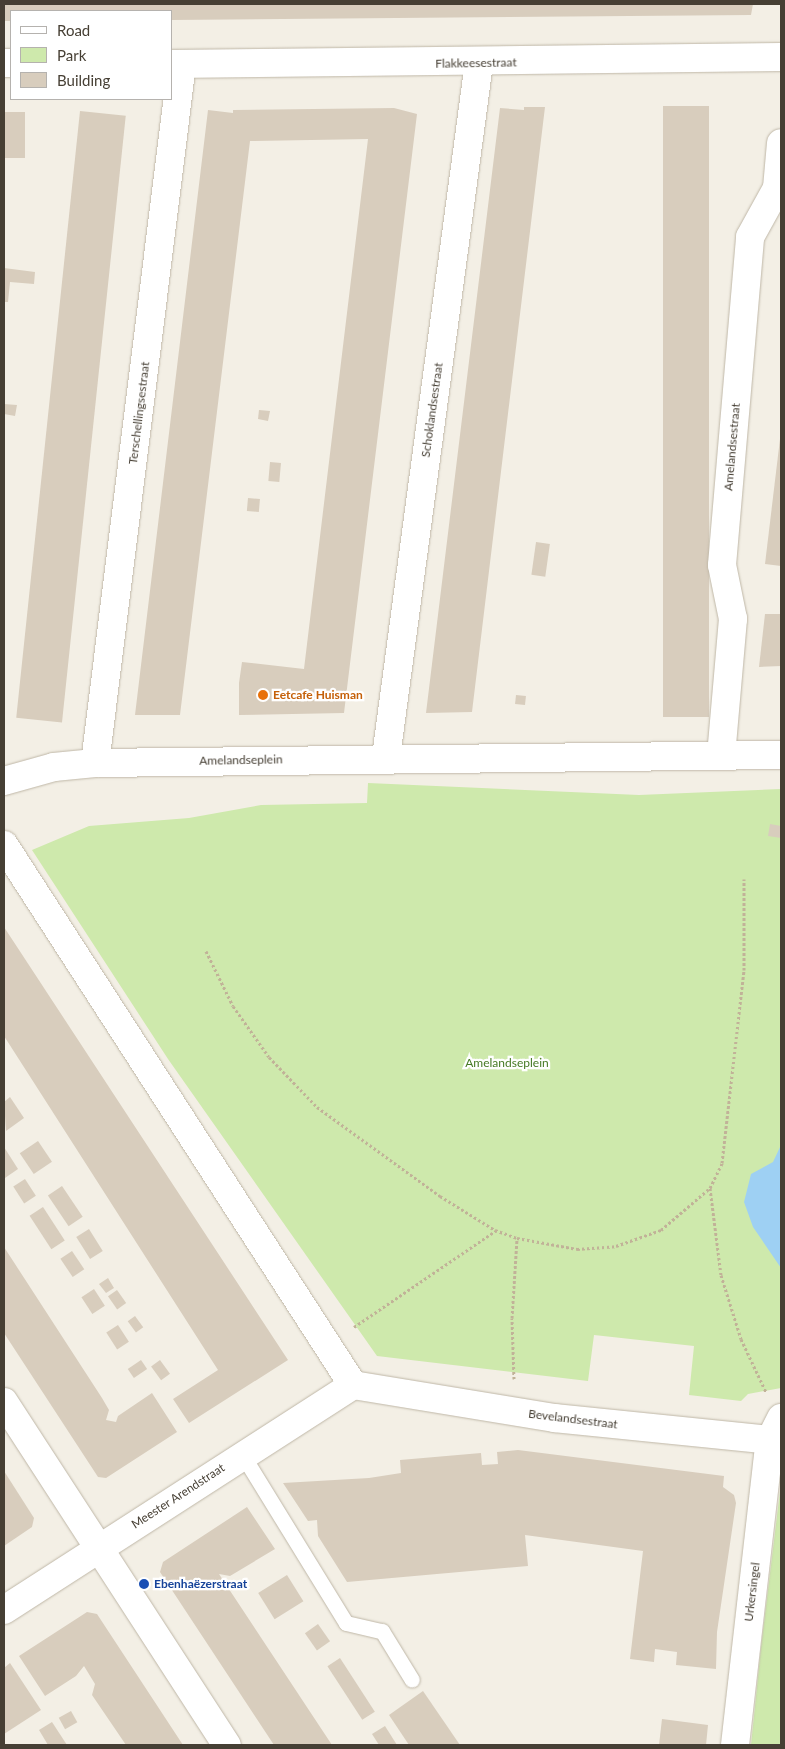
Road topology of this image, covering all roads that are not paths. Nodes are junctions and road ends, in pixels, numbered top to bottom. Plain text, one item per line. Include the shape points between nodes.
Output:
1 (781, 57) edge
2 (478, 63) junction
3 (177, 64) edge
4 (781, 143) edge
5 (781, 755) edge
6 (721, 756) junction
7 (386, 757) junction
8 (95, 762) junction
9 (4, 782) edge
10 (4, 845) edge
11 (353, 1385) junction
12 (4, 1402) edge
13 (777, 1426) edge
14 (242, 1454) junction
15 (98, 1548) junction
16 (4, 1610) edge
17 (412, 1680) dead end
18 (227, 1745) edge
19 (734, 1745) edge

1 - 2 street, Flakkeesestraat
2 - 3 street, Flakkeesestraat
2 - 7 street, Schoklandsestraat
3 - 8 street, Terschellingsestraat
4 - 6 street, Amelandsestraat via 777,188 750,236 722,565 733,619
5 - 6 street, Amelandseplein
6 - 7 street, Amelandseplein
7 - 8 street, Amelandseplein
8 - 9 street, Amelandseplein via 54,767
10 - 11 street
11 - 13 street, Bevelandsestraat via 516,1412
11 - 14 street, Meester Arendstraat
12 - 15 street
13 - 19 street, Urkersingel
14 - 15 street, Meester Arendstraat
14 - 17 lane via 346,1623 382,1632
15 - 16 street, Meester Arendstraat
15 - 18 street

